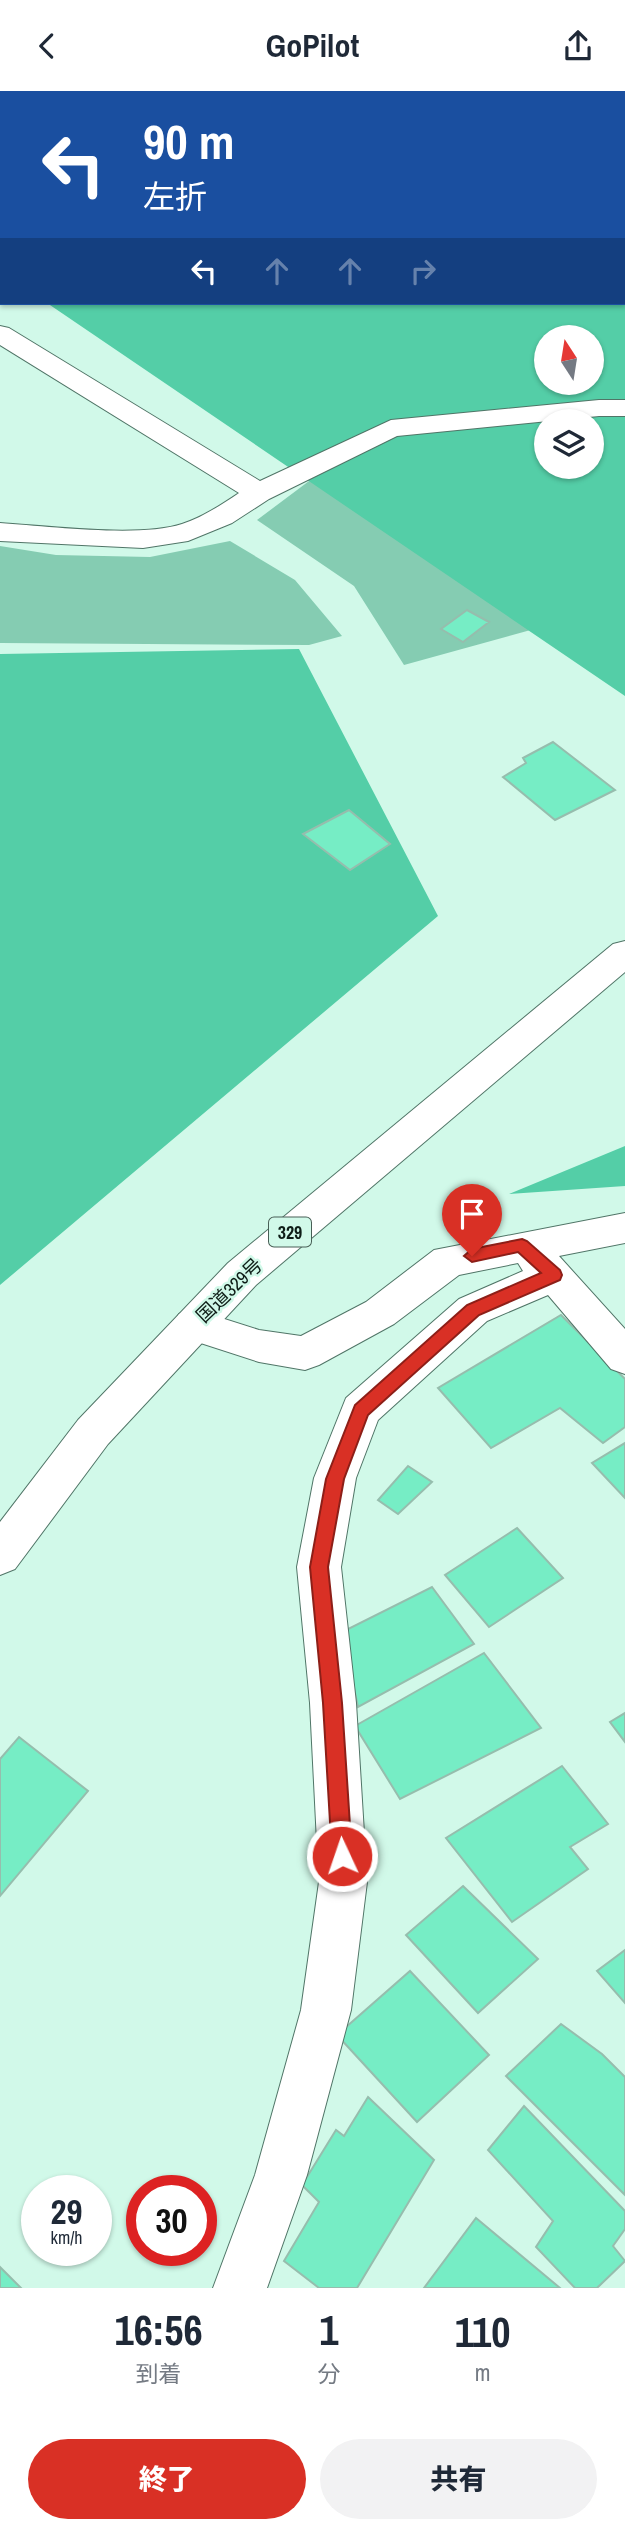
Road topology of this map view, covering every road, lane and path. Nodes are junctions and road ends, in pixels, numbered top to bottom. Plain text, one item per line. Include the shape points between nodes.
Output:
1 (0, 334) edge
2 (625, 408) edge
3 (259, 493) junction
4 (0, 532) edge
5 (625, 953) edge
6 (625, 1228) edge
7 (538, 1260) junction
8 (193, 1325) junction
9 (625, 1357) edge
10 (0, 1556) edge
11 (240, 2288) edge

1 - 3 main road
2 - 3 main road via 391,428
3 - 4 main road via 188,532 143,539
5 - 8 main road, 国道329号 / 329 via 242,1274
6 - 7 main road
7 - 8 main road via 448,1261 380,1313 305,1353 259,1346
7 - 9 main road
7 - 11 main road via 473,1310 361,1411 335,1479 319,1567 333,1703 343,1882 326,2010 281,2175
8 - 10 main road, 国道329号 / 329 via 93,1431

